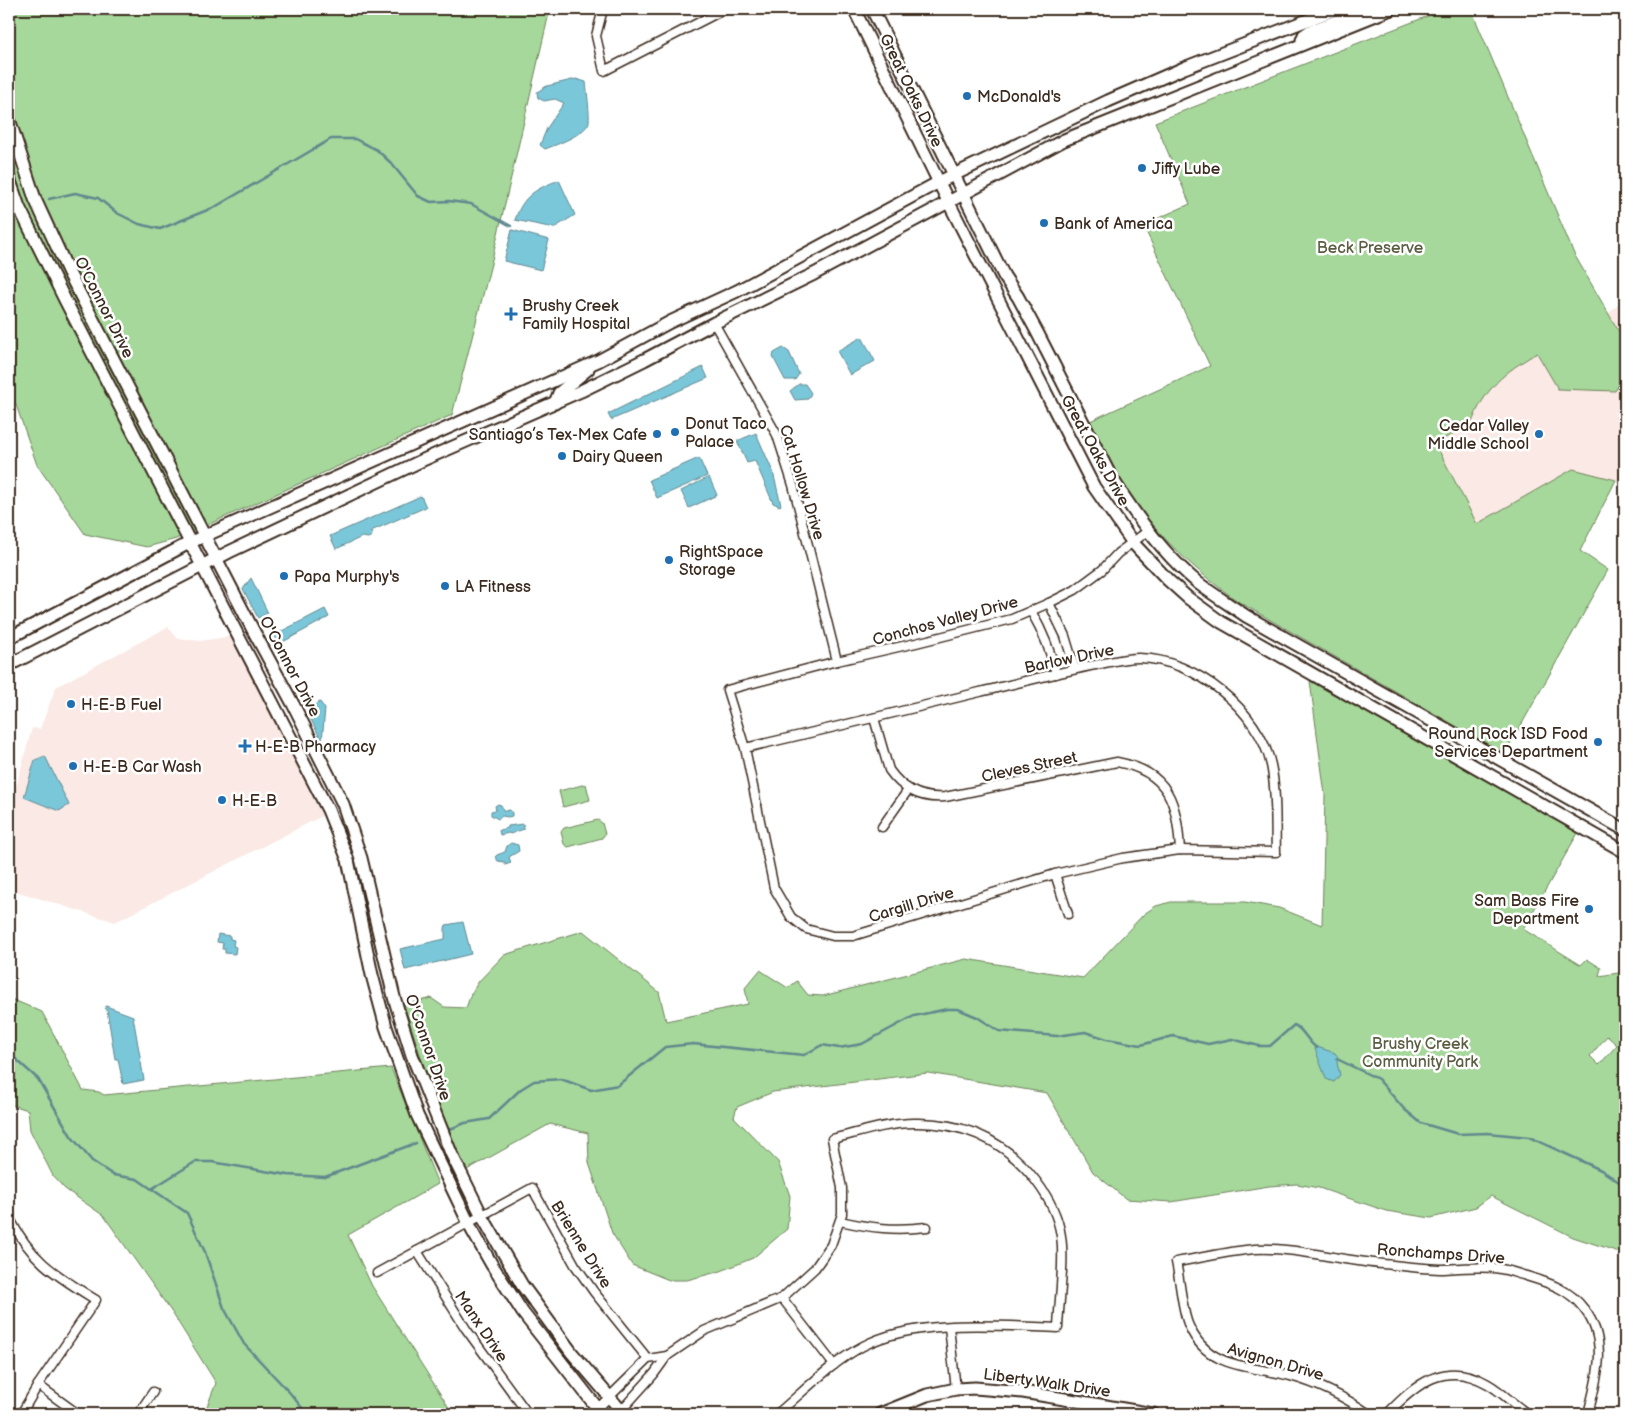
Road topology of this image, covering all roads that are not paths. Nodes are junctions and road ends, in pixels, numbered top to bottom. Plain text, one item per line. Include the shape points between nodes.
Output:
1 (603, 9) edge
2 (725, 9) edge
3 (854, 9) edge
4 (872, 9) edge
5 (1336, 9) edge
6 (1369, 9) edge
7 (1391, 9) edge
8 (1291, 26) junction
9 (1303, 44) junction
10 (901, 67) junction
11 (886, 75) junction
12 (1135, 111) junction
13 (9, 119) edge
14 (955, 174) junction
15 (9, 178) edge
16 (939, 182) junction
17 (962, 194) junction
18 (948, 201) junction
19 (714, 323) junction
20 (598, 361) junction
21 (537, 386) junction
22 (555, 402) junction
23 (521, 417) junction
24 (1148, 531) junction
25 (205, 536) junction
26 (191, 542) junction
27 (1132, 543) junction
28 (216, 558) junction
29 (203, 566) junction
30 (1049, 604) junction
31 (1032, 611) junction
32 (9, 638) edge
33 (251, 659) junction
34 (837, 661) junction
35 (9, 665) edge
36 (1075, 669) junction
37 (1056, 674) junction
38 (727, 690) joint
39 (293, 704) junction
40 (278, 711) junction
41 (874, 718) junction
42 (745, 748) junction
43 (908, 790) junction
44 (340, 797) junction
45 (882, 827) dead end
46 (1625, 830) edge
47 (1180, 850) junction
48 (1276, 852) joint
49 (1625, 852) edge
50 (1055, 874) junction
51 (1068, 914) dead end
52 (482, 1216) junction
53 (9, 1217) edge
54 (840, 1221) junction
55 (469, 1222) junction
56 (927, 1227) dead end
57 (417, 1251) junction
58 (1176, 1262) joint
59 (377, 1272) dead end
60 (782, 1298) junction
61 (949, 1327) junction
62 (667, 1356) junction
63 (648, 1359) junction
64 (834, 1365) junction
65 (38, 1385) junction
66 (956, 1389) junction
67 (153, 1392) dead end
68 (609, 1398) junction
69 (1108, 1410) edge
70 (599, 1411) edge
71 (621, 1413) edge
72 (21, 1414) edge
73 (78, 1414) edge
74 (138, 1414) edge
75 (528, 1414) edge
76 (777, 1414) edge
77 (880, 1414) edge
78 (1153, 1414) edge
79 (1369, 1414) edge
80 (1387, 1414) edge
81 (1528, 1414) edge
82 (1588, 1414) edge

1 - 2 street via 596,36 604,70
3 - 11 main road, Great Oaks Drive
4 - 10 main road, Great Oaks Drive
5 - 8 main road
6 - 9 main road via 1310,31 1304,36
7 - 9 main road
8 - 12 main road via 1294,35 1288,42 1161,93
8 - 14 main road via 1108,101
9 - 12 main road
10 - 11 main road
10 - 14 main road, Great Oaks Drive
11 - 16 main road, Great Oaks Drive
12 - 17 main road via 1057,143
13 - 25 main road, O'Connor Drive via 35,199 68,270
14 - 16 main road
14 - 17 main road, Great Oaks Drive
15 - 26 main road, O'Connor Drive via 19,207
16 - 18 main road, Great Oaks Drive
16 - 20 main road via 737,291
17 - 18 main road
17 - 24 main road, Great Oaks Drive via 1110,475
18 - 19 main road via 814,274
18 - 27 main road, Great Oaks Drive via 1094,487
19 - 22 main road
19 - 34 street, Cat Hollow Drive via 778,435
20 - 21 main road
20 - 22 main road via 559,393
21 - 23 main road via 537,403
21 - 25 main road
22 - 23 main road
23 - 28 main road
24 - 27 street, Conchos Valley Drive
24 - 46 main road, Great Oaks Drive via 1199,583 1246,616
25 - 26 main road
25 - 28 main road, O'Connor Drive
26 - 29 main road, O'Connor Drive
26 - 32 main road
27 - 30 street, Conchos Valley Drive via 1102,570
27 - 49 main road, Great Oaks Drive via 1174,586 1221,622
28 - 29 main road
28 - 39 main road, O'Connor Drive
29 - 33 main road, O'Connor Drive
29 - 35 main road
30 - 31 street, Conchos Valley Drive
30 - 36 street via 1066,636
31 - 34 street, Conchos Valley Drive via 916,644
31 - 37 street via 1053,657
33 - 39 main road via 267,677 283,704
33 - 40 main road, O'Connor Drive
34 - 38 street, Conchos Valley Drive
36 - 37 street, Barlow Drive
36 - 48 street, Barlow Drive via 1137,658 1154,659 1186,669 1230,699 1259,734 1271,765
37 - 41 street, Barlow Drive
38 - 42 street, Cargill Drive
39 - 44 main road, O'Connor Drive
40 - 44 main road via 292,718 322,774
40 - 55 main road, O'Connor Drive via 317,786 348,860 372,975 403,1079
41 - 42 street, Barlow Drive
41 - 43 street, Cleves Street via 889,770
42 - 50 street, Cargill Drive via 774,888 791,917 806,929 833,936 853,936
43 - 45 street
43 - 47 street, Cleves Street via 923,796 945,798 1117,762 1132,765 1161,782 1173,803
44 - 52 main road, O'Connor Drive via 362,858 394,997 412,1055 447,1145
47 - 48 street, Cargill Drive
47 - 50 street, Cargill Drive via 1123,858
50 - 51 street
52 - 55 street
52 - 63 street, Brienne Drive via 532,1188 575,1265
52 - 68 main road, O'Connor Drive via 522,1284
53 - 65 street via 25,1245 39,1261 96,1300
54 - 56 street via 888,1230
54 - 60 street via 831,1246 815,1268
54 - 61 street via 842,1188 832,1139 898,1124 926,1123 973,1132 1009,1152 1044,1192 1056,1214 1062,1250 1058,1328
55 - 57 street
55 - 70 main road, O'Connor Drive via 523,1313
57 - 59 street
57 - 75 street, Manx Drive via 466,1329
58 - 79 street, Avignon Drive via 1188,1325 1208,1353 1232,1365 1274,1372 1316,1385
58 - 82 street, Ronchamps Drive via 1255,1250 1277,1250 1380,1264 1501,1269 1549,1283 1580,1303 1593,1322 1597,1335 1600,1350 1598,1368
60 - 62 street via 704,1331
60 - 64 street
61 - 64 street via 906,1331 881,1338
61 - 66 street
62 - 63 street
62 - 71 street
63 - 68 street
64 - 76 street
65 - 72 street
65 - 73 street
66 - 69 main road, Liberty Walk Drive via 1015,1391
66 - 77 main road, Liberty Walk Drive via 927,1395
67 - 74 street
68 - 70 street
68 - 71 main road, O'Connor Drive
69 - 78 main road, Liberty Walk Drive
80 - 81 street via 1419,1384 1450,1374 1469,1375 1488,1384

